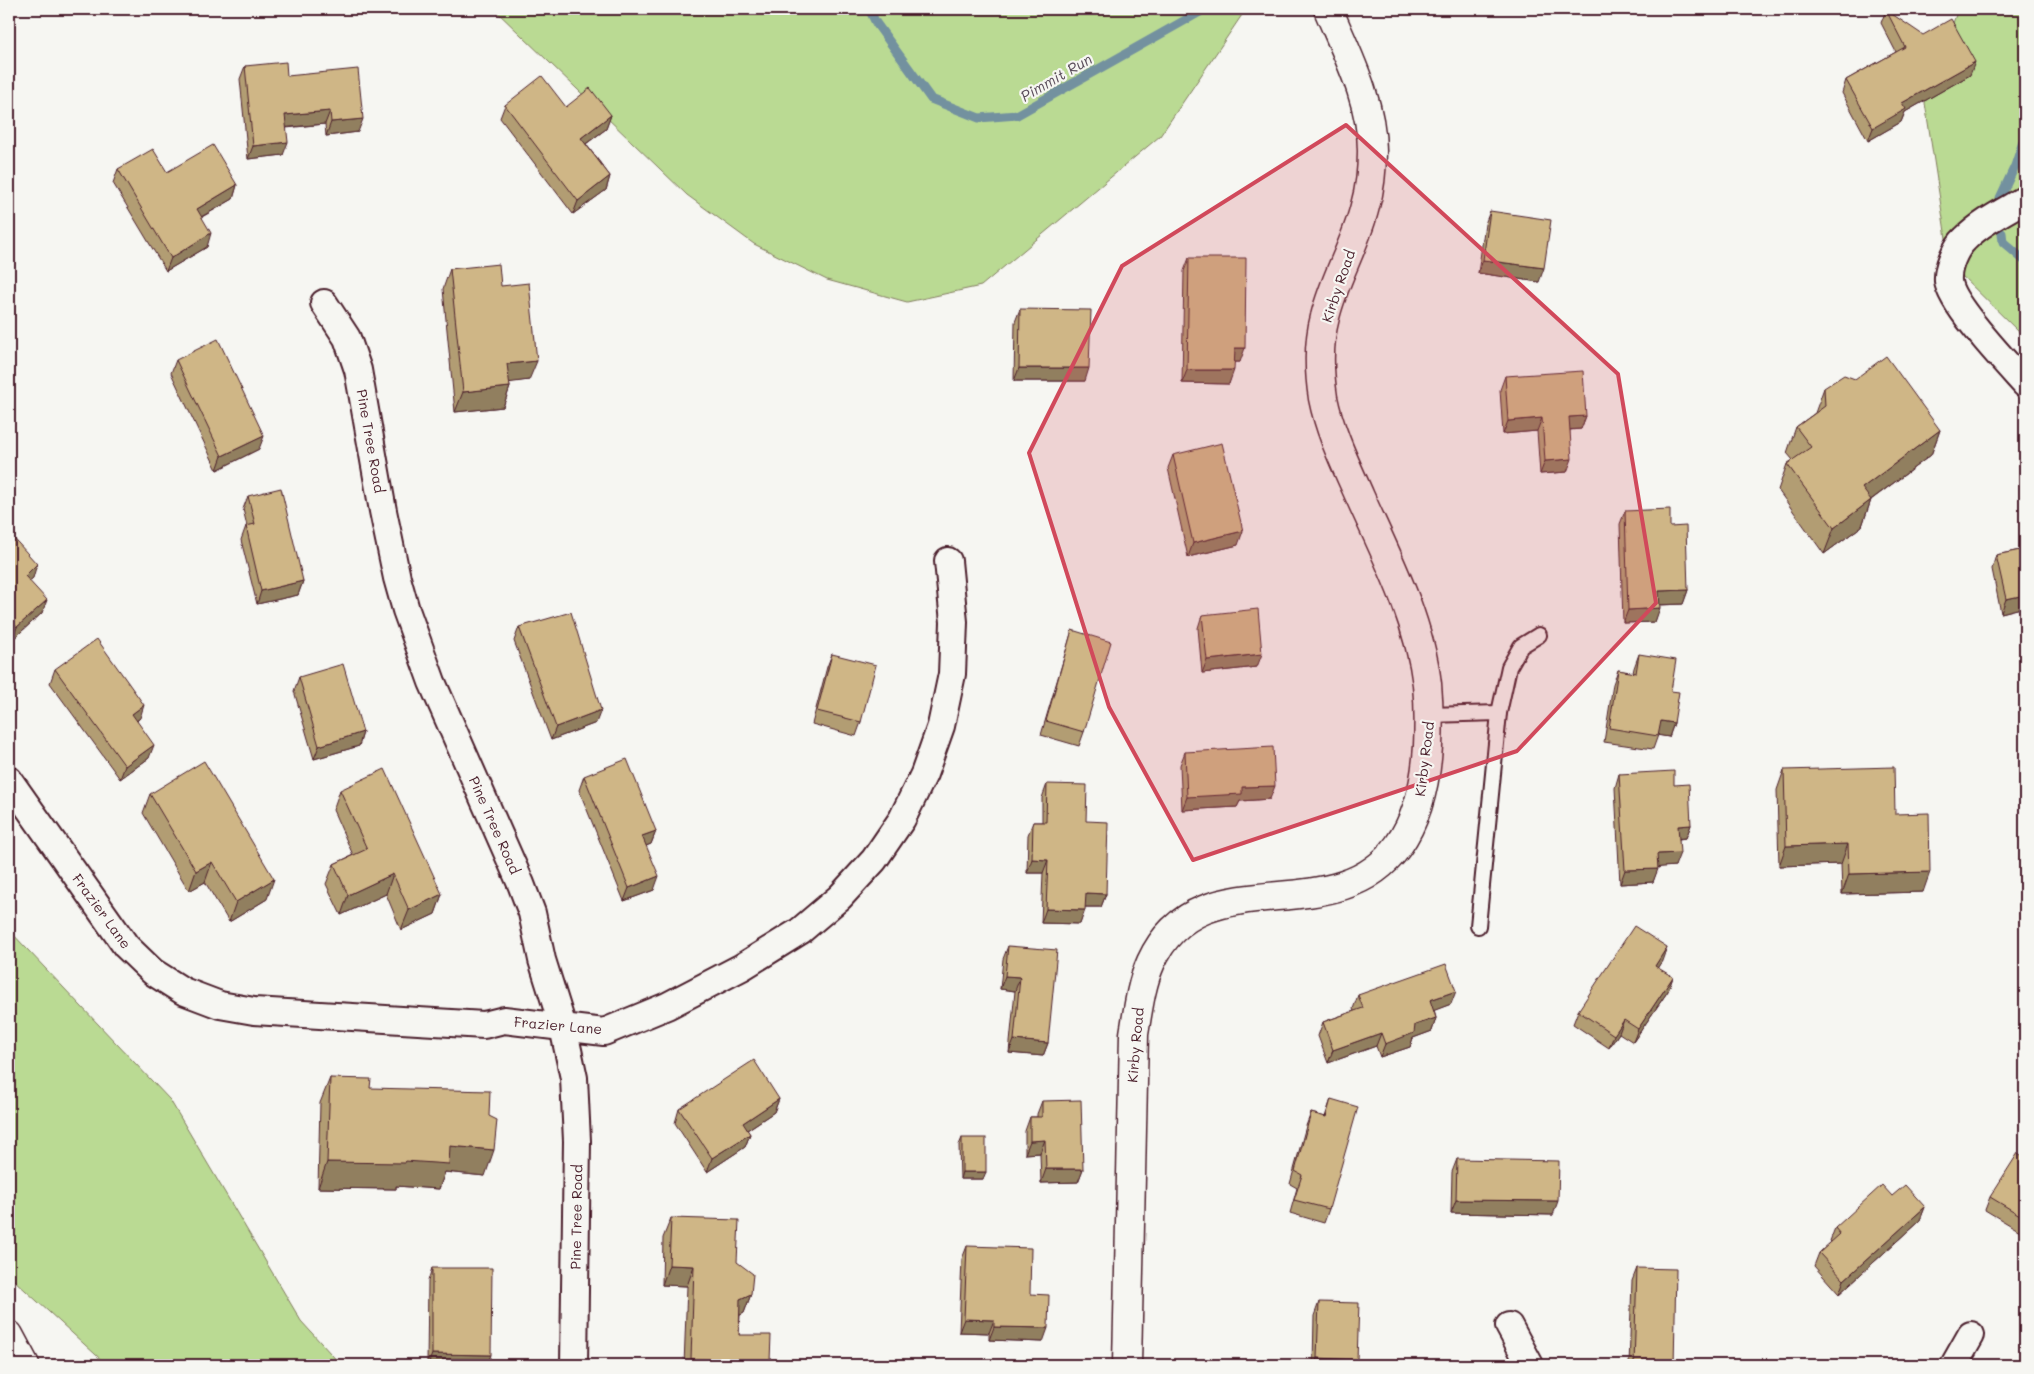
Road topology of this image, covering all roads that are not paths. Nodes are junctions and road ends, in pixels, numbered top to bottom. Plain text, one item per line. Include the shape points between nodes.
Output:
1 (1328, 9) edge
2 (2025, 199) edge
3 (324, 303) dead end
4 (2025, 384) edge
5 (948, 561) dead end
6 (1539, 635) dead end
7 (1499, 714) junction
8 (1429, 715) junction
9 (9, 780) edge
10 (1478, 926) dead end
11 (563, 1027) junction
12 (1509, 1326) dead end
13 (9, 1335) edge
14 (1971, 1335) dead end
15 (26, 1365) edge
16 (574, 1365) edge
17 (1127, 1365) edge
18 (1530, 1365) edge
19 (1954, 1365) edge

1 - 8 main road, Kirby Road via 1364,99 1372,148 1366,206 1325,318 1320,377 1332,431 1412,620 1422,654
2 - 4 street via 1963,240 1950,264 1948,281 1954,298 1992,348
3 - 11 street, Pine Tree Road via 347,338 358,370 383,511 406,610 432,682 532,913 542,960
5 - 11 street, Frazier Lane via 954,622 952,674 941,726 924,774 902,819 874,860 800,931 742,967 667,1006 604,1032
6 - 7 lane via 1521,646 1509,667
7 - 8 lane
7 - 10 lane
8 - 17 main road, Kirby Road via 1426,767 1419,802 1401,841 1384,862 1365,875 1330,890 1243,899 1200,910 1171,932 1158,947 1150,964 1134,1034
9 - 11 street, Frazier Lane via 126,946 153,972 183,992 220,1005 254,1011 484,1024 504,1020
11 - 16 street, Pine Tree Road via 574,1078 577,1141
12 - 18 street
13 - 15 main road
14 - 19 street

